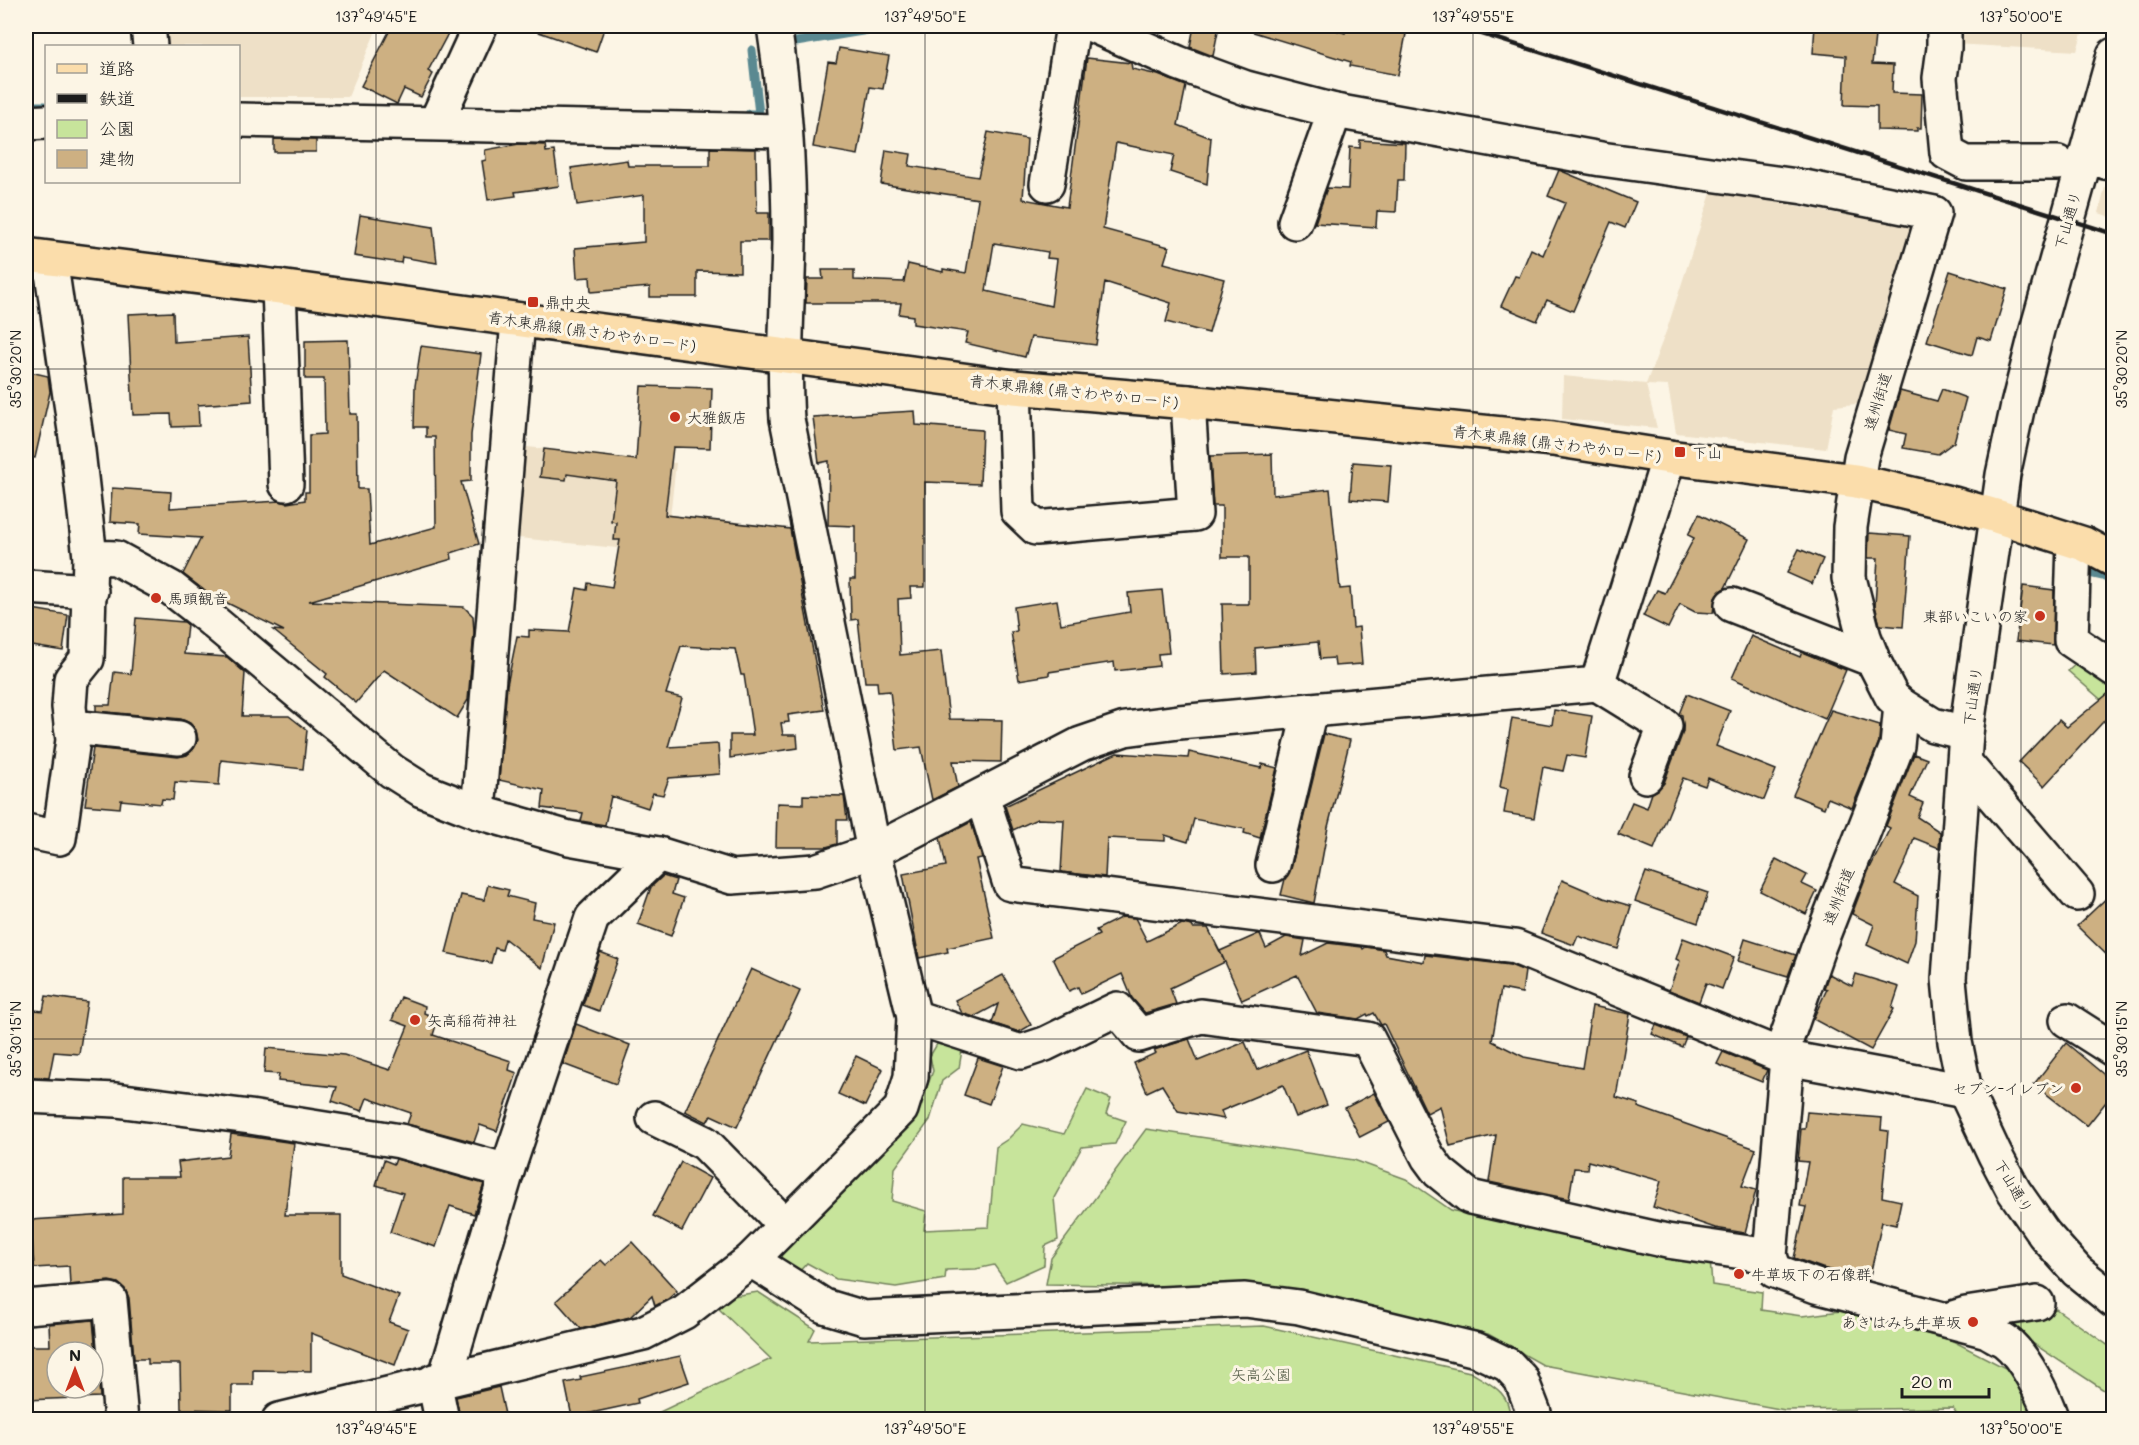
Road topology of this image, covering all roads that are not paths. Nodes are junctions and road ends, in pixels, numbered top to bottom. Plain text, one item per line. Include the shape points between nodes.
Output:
1 (148, 26) edge
2 (480, 26) edge
3 (1073, 26) edge
4 (1094, 26) edge
5 (1944, 26) edge
6 (782, 27) edge
7 (150, 45) edge
8 (2114, 55) edge
9 (1335, 111) junction
10 (240, 120) edge
11 (45, 122) edge
12 (26, 123) edge
13 (436, 123) junction
14 (785, 131) junction
15 (2058, 163) dead end
16 (1047, 184) dead end
17 (1295, 222) dead end
18 (38, 257) edge
19 (279, 287) junction
20 (518, 320) junction
21 (786, 357) junction
22 (1014, 387) junction
23 (1188, 402) junction
24 (1669, 457) junction
25 (1856, 481) junction
26 (286, 484) dead end
27 (1996, 516) junction
28 (2074, 542) junction
29 (90, 557) junction
30 (2114, 560) edge
31 (26, 587) edge
32 (91, 591) junction
33 (1732, 605) dead end
34 (1873, 660) junction
35 (2114, 669) edge
36 (1597, 684) junction
37 (1901, 705) junction
38 (1310, 710) junction
39 (70, 727) junction
40 (179, 738) dead end
41 (1966, 748) junction
42 (1646, 776) dead end
43 (982, 796) junction
44 (478, 812) junction
45 (26, 831) edge
46 (874, 851) junction
47 (658, 854) junction
48 (1273, 865) dead end
49 (2077, 894) dead end
50 (914, 1017) junction
51 (2067, 1020) dead end
52 (2114, 1050) edge
53 (1787, 1058) junction
54 (1965, 1091) junction
55 (26, 1096) edge
56 (654, 1118) dead end
57 (507, 1171) junction
58 (785, 1225) junction
59 (1770, 1256) junction
60 (751, 1260) junction
61 (2114, 1301) edge
62 (2037, 1303) dead end
63 (26, 1307) edge
64 (1945, 1321) junction
65 (439, 1380) junction
66 (121, 1419) edge
67 (279, 1419) edge
68 (442, 1419) edge
69 (1534, 1419) edge
70 (2052, 1419) edge

1 - 7 street
2 - 13 street
3 - 16 street
4 - 9 street via 1246,88
5 - 15 street via 1940,78 1947,153 1966,163
6 - 14 street
8 - 27 street, 下山通り via 2037,330
9 - 17 street
9 - 25 street, 遠州街道 via 1600,159 1804,187 1934,213
10 - 13 street
11 - 12 street
13 - 14 street
14 - 21 street via 789,237
18 - 19 main road, 青木東鼎線 (鼎さわやかロード)
18 - 29 street via 78,451
19 - 20 main road, 青木東鼎線 (鼎さわやかロード)
19 - 26 street
20 - 21 main road, 青木東鼎線 (鼎さわやかロード)
20 - 44 street
21 - 22 main road, 青木東鼎線 (鼎さわやかロード)
21 - 46 street via 787,419
22 - 23 main road, 青木東鼎線 (鼎さわやかロード)
22 - 23 street via 1018,511 1036,528 1195,514
23 - 24 main road, 青木東鼎線 (鼎さわやかロード) via 1553,439
24 - 25 main road, 青木東鼎線 (鼎さわやかロード)
24 - 36 street
25 - 27 main road, 青木東鼎線 (鼎さわやかロード)
25 - 34 street, 遠州街道 via 1849,578
27 - 28 main road, 青木東鼎線 (鼎さわやかロード)
27 - 41 street, 下山通り
28 - 30 main road, 青木東鼎線 (鼎さわやかロード)
28 - 35 street via 2071,640
29 - 32 street
29 - 44 street via 116,558 171,588 392,771 422,790
31 - 32 street
32 - 39 street via 87,659 71,679
33 - 34 street
34 - 37 street, 遠州街道 via 1892,697
36 - 38 street
36 - 42 street via 1665,726
37 - 41 street
37 - 53 street, 遠州街道 via 1897,746 1818,948 1786,1040
38 - 43 street via 1125,729 1082,744
38 - 48 street
39 - 40 street
39 - 45 street via 73,740 60,838
41 - 49 street
41 - 54 street, 下山通り via 1949,979
43 - 46 street
43 - 53 street via 1010,884 1515,947
44 - 47 street via 569,838
46 - 47 street via 815,871 732,877
46 - 50 street
47 - 57 street via 592,918
50 - 58 street via 911,1077 902,1109
50 - 59 street via 1021,1052 1117,1009 1139,1035 1202,1016 1368,1039 1428,1156 1439,1172 1470,1197 1667,1240
51 - 52 street
53 - 54 street
53 - 59 street, 遠州街道
54 - 61 street, 下山通り via 2020,1200 2044,1234 2077,1271
55 - 57 street via 116,1100 250,1117 400,1141
56 - 58 street via 705,1143
57 - 65 street
58 - 60 street
59 - 64 street via 1775,1271
60 - 65 street via 684,1312 642,1333
60 - 69 street via 824,1306 864,1318 1245,1300 1299,1307 1477,1350 1508,1365 1521,1379
62 - 64 street
63 - 66 street via 110,1300
64 - 70 street via 1988,1331 2006,1342 2018,1354
65 - 67 street
65 - 68 street

